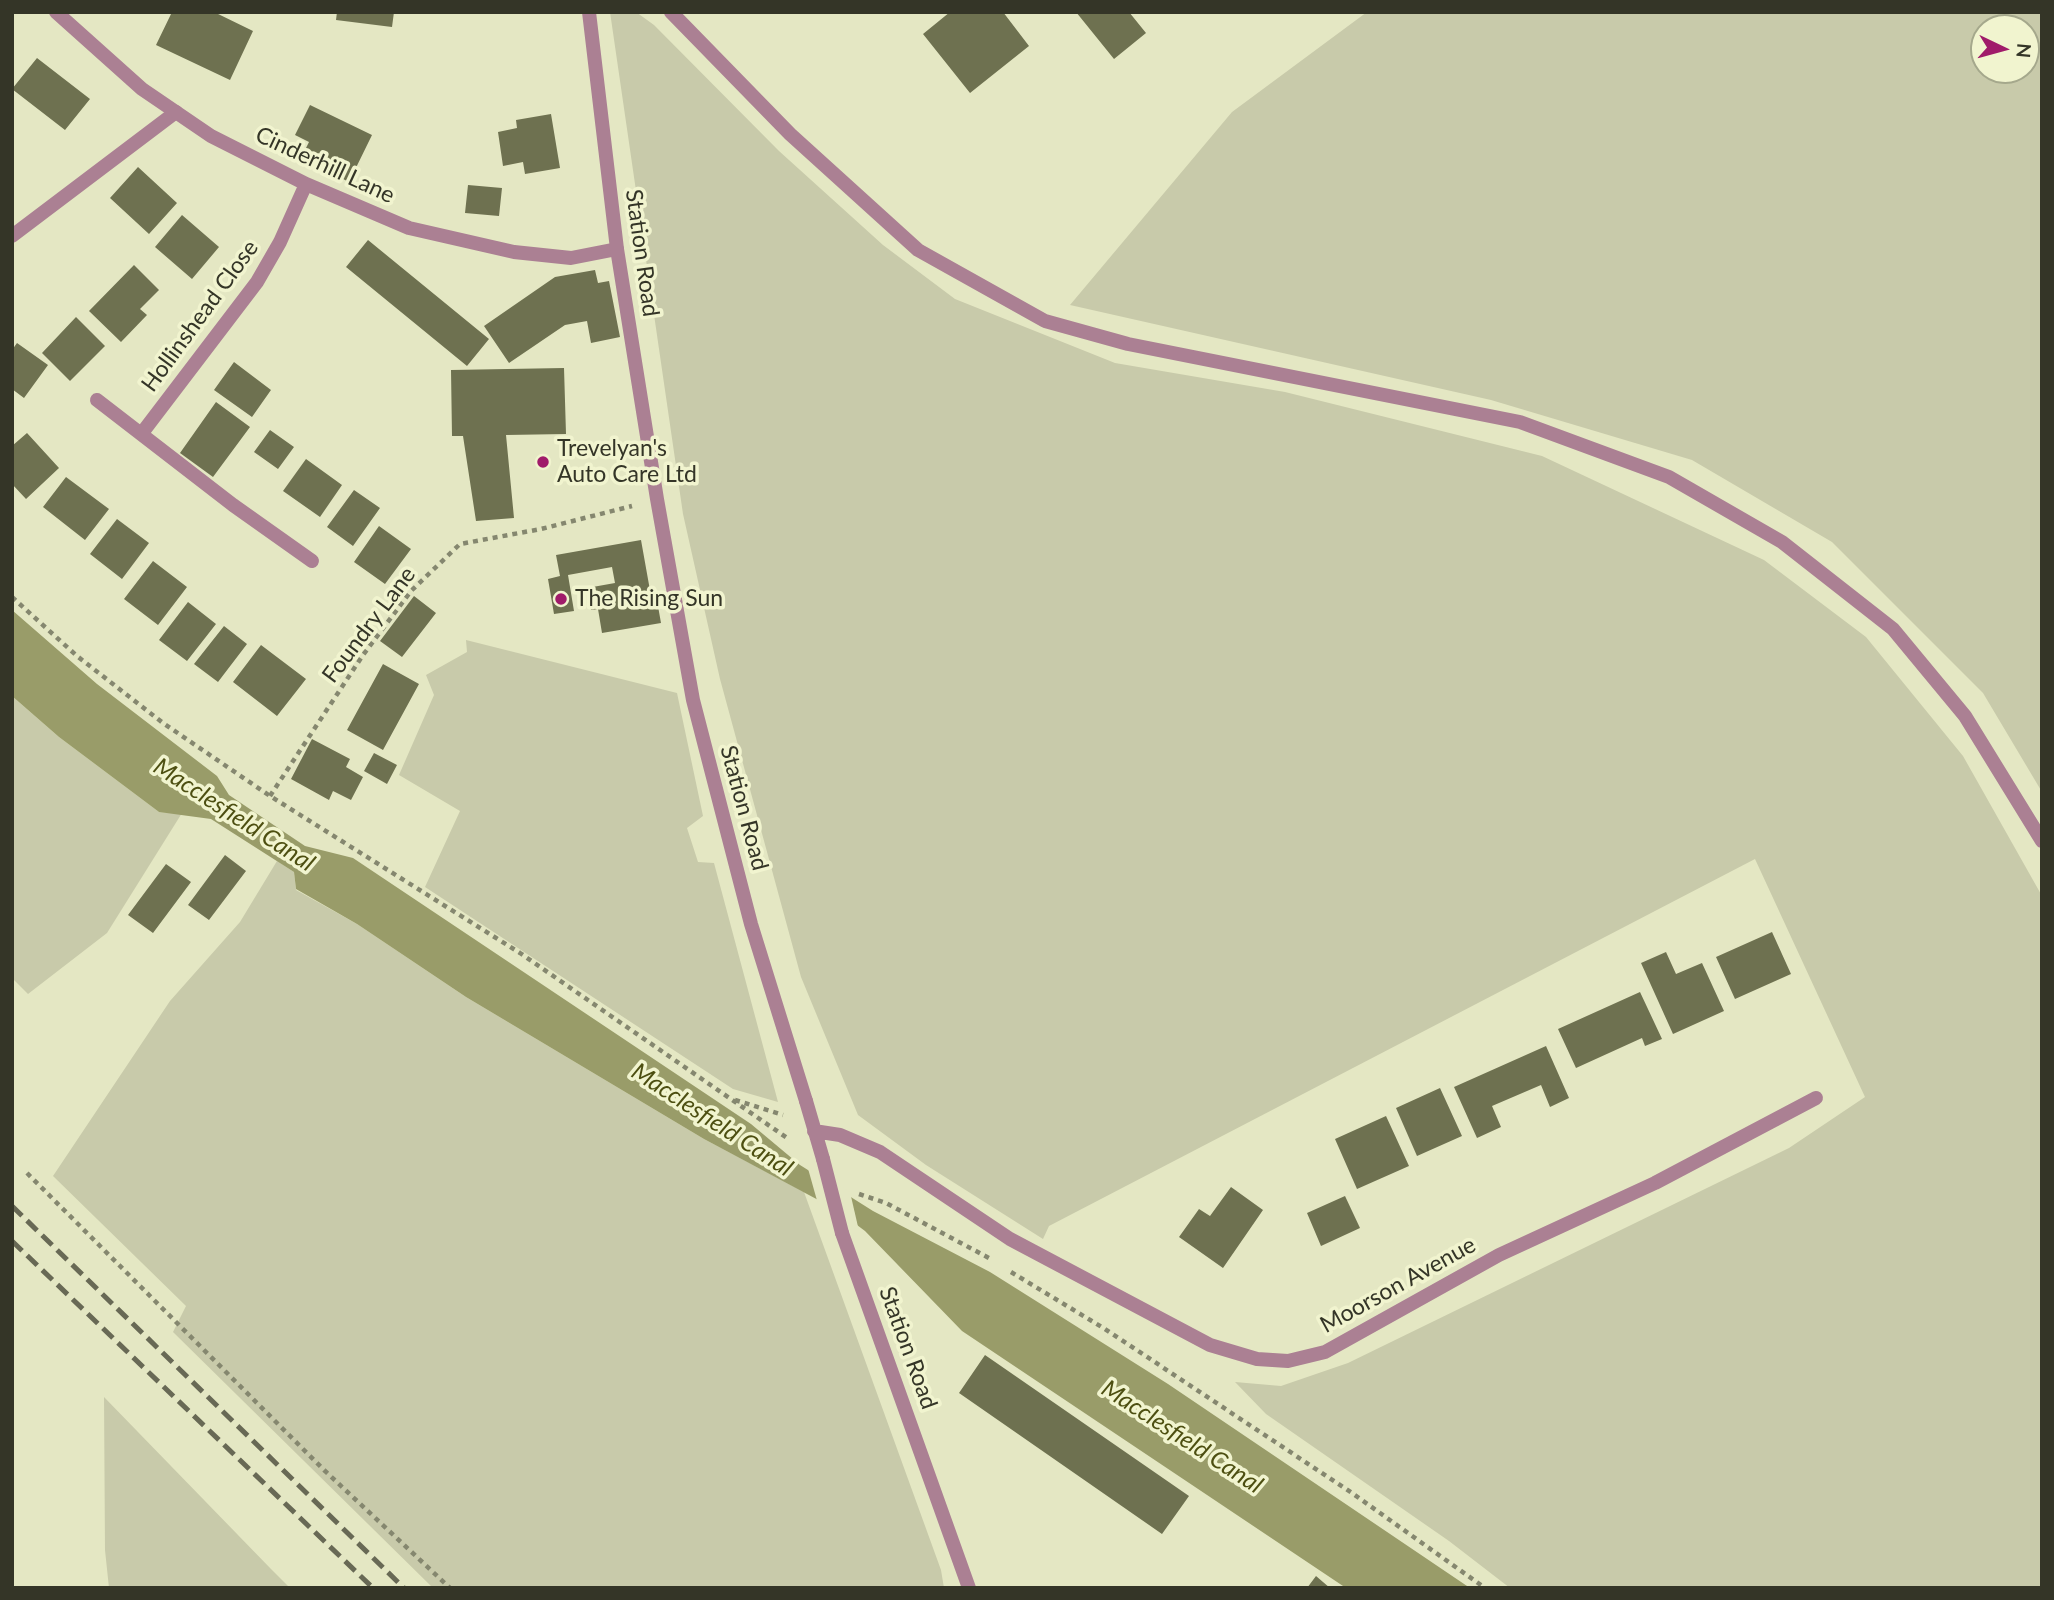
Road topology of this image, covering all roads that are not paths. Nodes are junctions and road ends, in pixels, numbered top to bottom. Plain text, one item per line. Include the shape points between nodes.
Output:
1 (55, 12) edge
2 (589, 12) edge
3 (671, 12) edge
4 (176, 112) junction
5 (306, 184) junction
6 (12, 236) edge
7 (617, 249) junction
8 (97, 400) dead end
9 (142, 433) junction
10 (312, 561) dead end
11 (2042, 841) edge
12 (1816, 1098) dead end
13 (814, 1131) junction
14 (969, 1588) edge

1 - 4 street, Cinderhill Lane via 142,89
2 - 7 street, Station Road
3 - 11 street via 790,134 918,250 1045,321 1128,344 1521,422 1668,477 1782,542 1893,629 1965,716
4 - 5 street, Cinderhill Lane via 211,136
4 - 6 street
5 - 7 street, Cinderhill Lane via 409,228 514,252 572,258
5 - 9 street, Hollinshead Close via 281,242 257,282
7 - 13 street, Station Road via 693,700 751,924
8 - 9 street
9 - 10 street
12 - 13 street, Moorson Avenue via 1655,1183 1499,1255 1325,1352 1289,1361 1257,1359 1210,1345 1010,1239 880,1152 840,1135
13 - 14 street, Station Road, bridge via 842,1233

